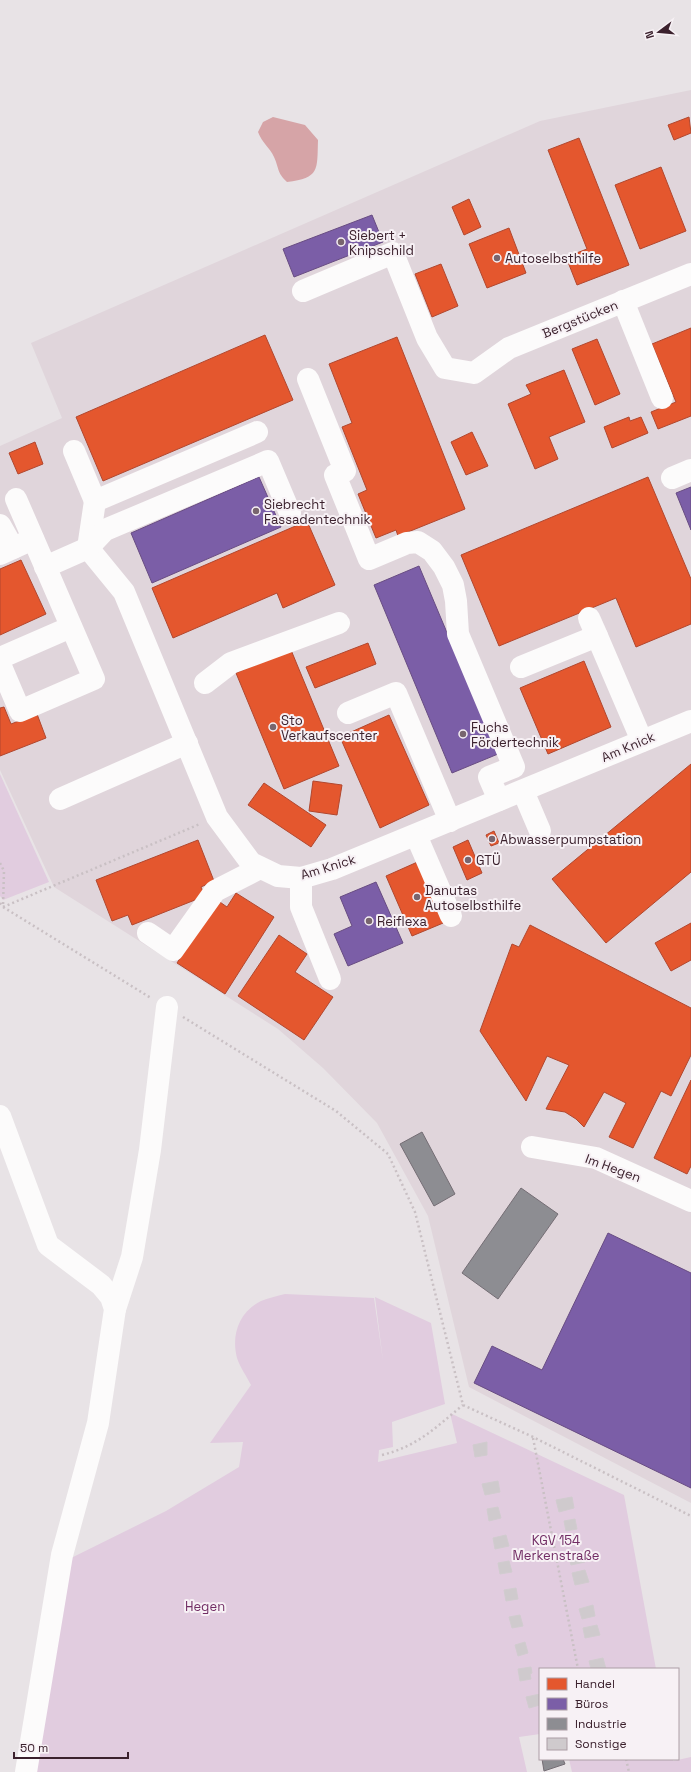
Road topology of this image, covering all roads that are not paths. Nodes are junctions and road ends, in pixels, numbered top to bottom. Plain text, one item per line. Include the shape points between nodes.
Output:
1 (691, 274) edge
2 (303, 291) dead end
3 (623, 301) junction
4 (308, 379) dead end
5 (662, 398) dead end
6 (257, 432) dead end
7 (74, 451) dead end
8 (16, 499) dead end
9 (95, 501) junction
10 (290, 512) dead end
11 (0, 525) edge
12 (34, 539) junction
13 (88, 548) junction
14 (7, 552) edge
15 (46, 567) junction
16 (339, 623) dead end
17 (71, 627) junction
18 (0, 658) edge
19 (0, 664) edge
20 (521, 667) dead end
21 (205, 683) dead end
22 (348, 713) dead end
23 (691, 721) edge
24 (642, 741) junction
25 (187, 743) junction
26 (522, 790) junction
27 (60, 799) dead end
28 (499, 800) junction
29 (450, 821) junction
30 (540, 831) dead end
31 (416, 835) junction
32 (260, 868) junction
33 (301, 878) junction
34 (451, 916) dead end
35 (148, 933) dead end
36 (330, 979) dead end
37 (167, 1008) road end
38 (0, 1116) edge
39 (532, 1147) dead end
40 (691, 1201) edge
41 (115, 1309) junction
42 (26, 1772) edge

1 - 3 street, Bergstücken
2 - 3 street, Bergstücken via 393,253 427,338 445,368 474,373 509,348
3 - 5 street
4 - 28 street via 345,471 335,475 369,559 407,543 418,542 432,551 453,585 458,634 514,767 489,777
6 - 9 street
7 - 9 street
8 - 12 street
9 - 13 street
10 - 13 street via 268,461 105,530
11 - 14 street
12 - 14 street
12 - 15 street
13 - 15 street
13 - 25 street, Am Knick via 124,592
15 - 17 street
16 - 21 street via 231,663
17 - 18 street
17 - 19 street via 94,679 20,711
20 - 24 street via 593,627
22 - 29 street via 396,693
23 - 24 street, Am Knick
24 - 26 street, Am Knick
25 - 27 street
25 - 32 street, Am Knick via 217,817 251,863
26 - 28 street, Am Knick
26 - 30 street
28 - 29 street, Am Knick
29 - 31 street, Am Knick
31 - 33 street, Am Knick via 332,869
31 - 34 street
32 - 33 street, Am Knick via 278,876
32 - 35 street via 215,891 173,950
33 - 36 street via 301,907
37 - 41 street via 150,1150 132,1257
38 - 41 street via 48,1246 101,1285 111,1297
39 - 40 street, Im Hegen via 596,1158
41 - 42 street via 98,1423 62,1556

